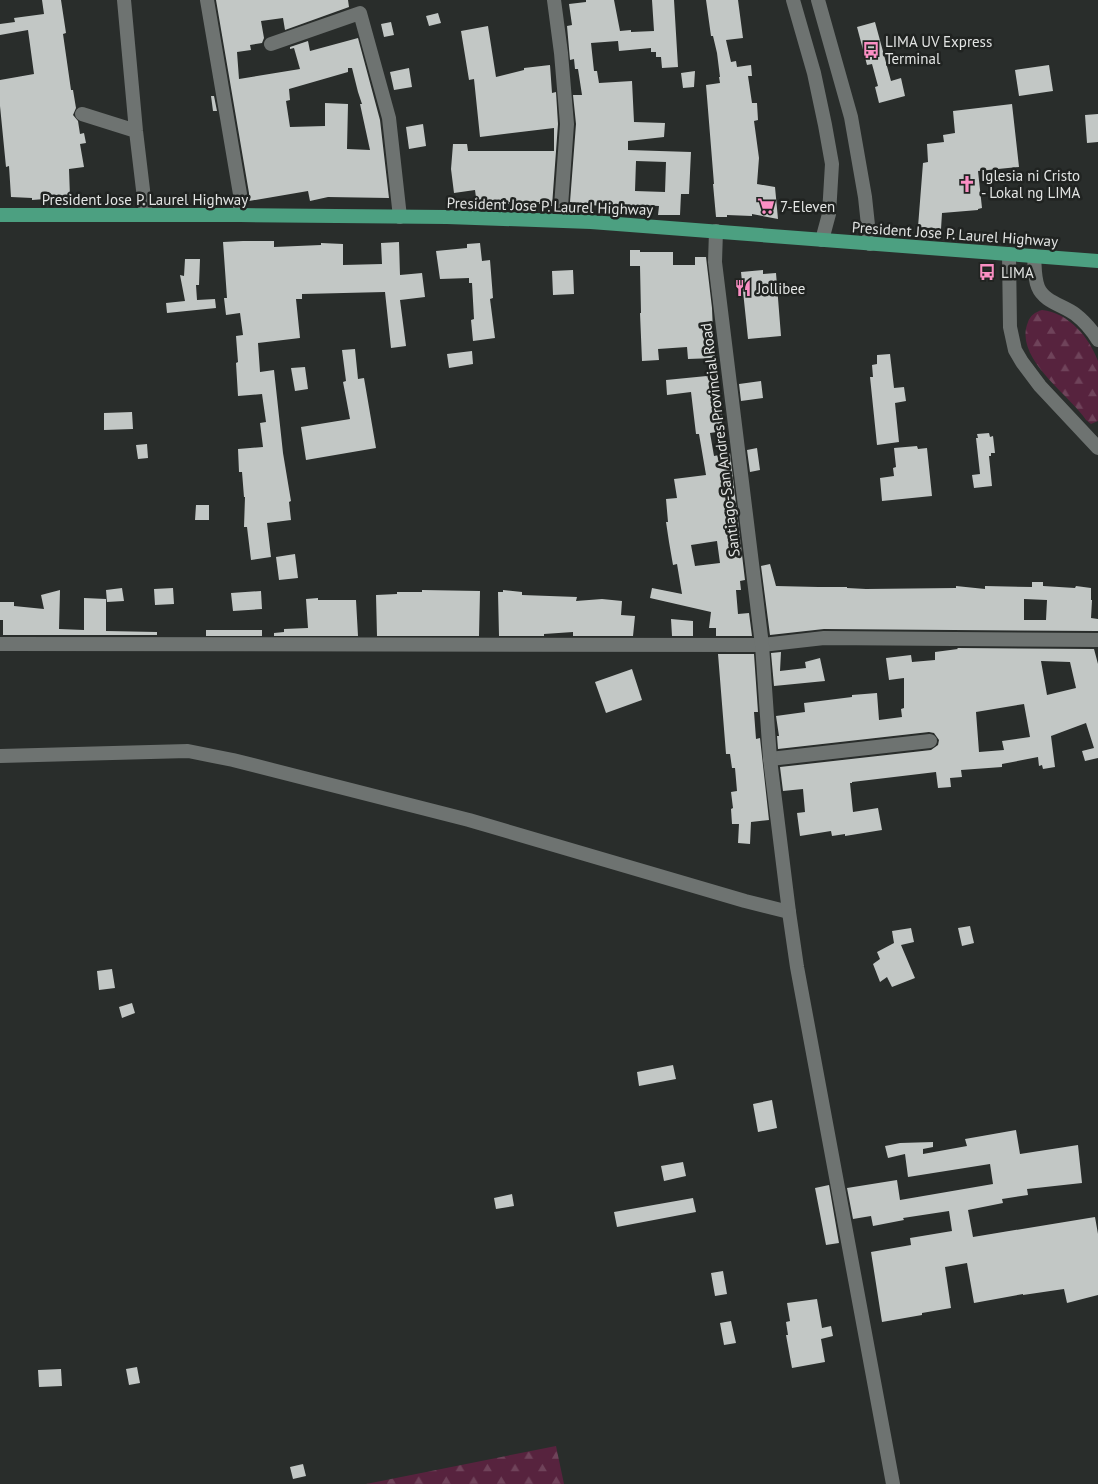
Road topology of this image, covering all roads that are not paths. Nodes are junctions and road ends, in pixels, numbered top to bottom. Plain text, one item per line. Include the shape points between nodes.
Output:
1 (124, 0) edge
2 (207, 0) edge
3 (554, 0) edge
4 (793, 0) edge
5 (818, 0) edge
6 (271, 44) dead end
7 (82, 114) dead end
8 (136, 131) junction
9 (0, 215) edge
10 (146, 215) junction
11 (240, 215) junction
12 (400, 217) junction
13 (560, 220) junction
14 (716, 231) junction
15 (822, 240) junction
16 (870, 244) junction
17 (1009, 254) junction
18 (1034, 256) junction
19 (1098, 261) edge
20 (1098, 340) edge
21 (1098, 448) edge
22 (1098, 640) edge
23 (0, 644) edge
24 (762, 646) junction
25 (930, 741) dead end
26 (0, 756) edge
27 (770, 759) junction
28 (789, 912) junction
29 (892, 1484) edge

1 - 8 street
2 - 11 street via 240,194
3 - 13 street via 562,53 566,124
4 - 15 street via 814,73 832,164 830,209
5 - 16 street via 851,117
6 - 12 street via 360,13 389,118
7 - 8 street
8 - 10 street
9 - 10 highway, President Jose P. Laurel Highway
10 - 11 highway, President Jose P. Laurel Highway
11 - 12 highway, President Jose P. Laurel Highway
12 - 13 highway, President Jose P. Laurel Highway
13 - 14 highway, President Jose P. Laurel Highway
14 - 15 highway, President Jose P. Laurel Highway
14 - 24 street, Santiago-San Andres Provincial Road via 715,262
15 - 16 highway, President Jose P. Laurel Highway
16 - 17 highway, President Jose P. Laurel Highway
17 - 18 highway, President Jose P. Laurel Highway
17 - 21 street via 1010,327 1015,350 1040,386
18 - 19 highway, President Jose P. Laurel Highway
18 - 20 street via 1035,275 1041,292 1080,319
22 - 24 street via 824,638
23 - 24 street
24 - 27 street, Santiago-San Andres Provincial Road
25 - 27 street
26 - 28 street via 188,751 469,820
27 - 28 street, Santiago-San Andres Provincial Road
28 - 29 street, Santiago-San Andres Provincial Road

